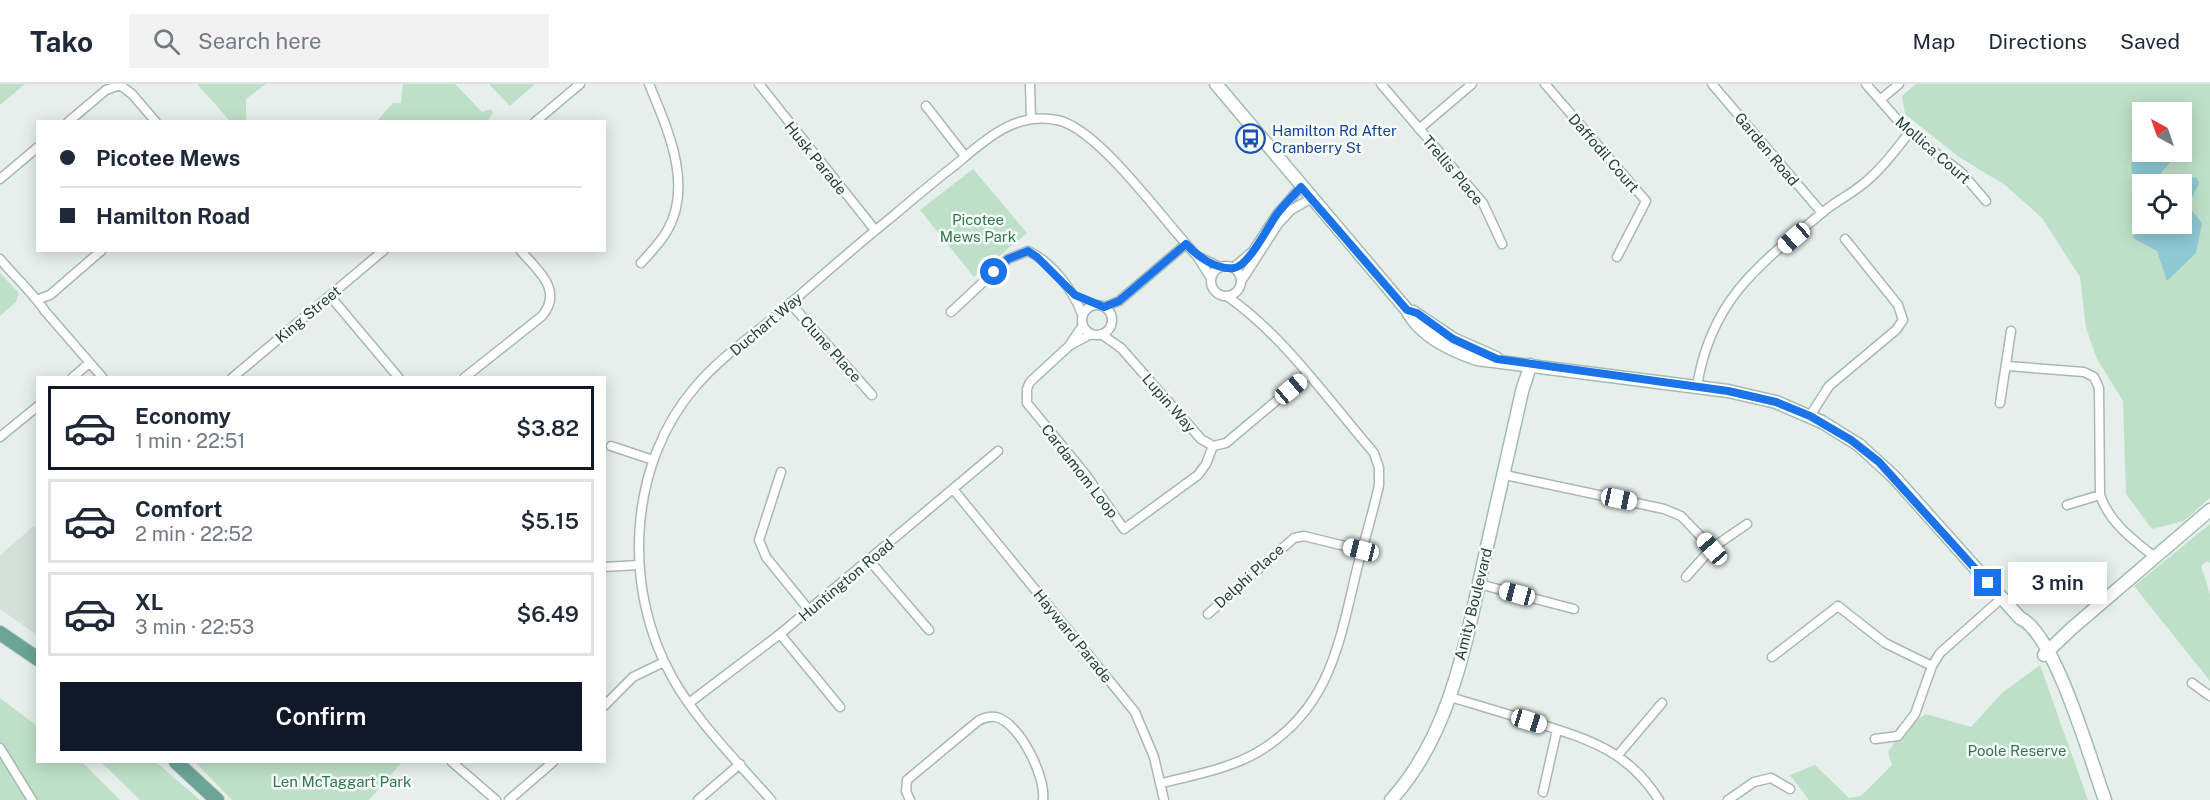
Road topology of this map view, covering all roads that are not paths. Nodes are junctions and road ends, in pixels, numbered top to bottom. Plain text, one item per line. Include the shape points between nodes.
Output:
1 (580, 84) edge
2 (649, 84) edge
3 (759, 84) edge
4 (1030, 84) edge
5 (1216, 84) edge
6 (1381, 84) edge
7 (1472, 84) edge
8 (1545, 84) edge
9 (1712, 84) edge
10 (1866, 84) edge
11 (1899, 84) edge
12 (1880, 100) junction
13 (926, 106) dead end
14 (1031, 119) junction
15 (70, 120) edge
16 (154, 120) edge
17 (537, 120) edge
18 (1419, 129) junction
19 (1909, 133) junction
20 (36, 149) edge
21 (965, 156) junction
22 (0, 179) edge
23 (1301, 187) junction
24 (1312, 198) junction
25 (1986, 201) dead end
26 (1822, 213) junction
27 (875, 230) junction
28 (1845, 239) dead end
29 (1502, 243) dead end
30 (1186, 244) junction
31 (100, 252) edge
32 (382, 252) edge
33 (522, 252) edge
34 (1197, 256) junction
35 (1617, 257) dead end
36 (0, 259) edge
37 (641, 263) dead end
38 (1220, 267) junction
39 (1233, 268) junction
40 (1211, 278) junction
41 (1241, 284) junction
42 (1075, 295) junction
43 (330, 296) junction
44 (1228, 297) junction
45 (39, 299) junction
46 (1119, 301) junction
47 (790, 303) junction
48 (1094, 304) junction
49 (1104, 307) junction
50 (1247, 309) junction
51 (951, 312) dead end
52 (1082, 314) junction
53 (1112, 321) junction
54 (1083, 325) junction
55 (2011, 331) dead end
56 (1091, 334) junction
57 (1101, 334) junction
58 (1069, 346) junction
59 (1121, 348) junction
60 (90, 363) junction
61 (1525, 365) junction
62 (2008, 366) junction
63 (1307, 375) junction
64 (74, 376) edge
65 (101, 376) edge
66 (234, 376) edge
67 (397, 376) edge
68 (466, 376) edge
69 (1697, 386) junction
70 (872, 395) dead end
71 (2000, 403) dead end
72 (36, 408) edge
73 (1810, 416) junction
74 (0, 437) edge
75 (611, 446) dead end
76 (1213, 446) junction
77 (998, 451) dead end
78 (653, 460) junction
79 (781, 471) dead end
80 (1505, 475) junction
81 (953, 489) junction
82 (2100, 495) junction
83 (2067, 505) dead end
84 (2210, 510) edge
85 (1747, 524) dead end
86 (1712, 549) junction
87 (1361, 550) junction
88 (2155, 557) junction
89 (869, 560) junction
90 (638, 565) junction
91 (606, 567) edge
92 (1686, 577) dead end
93 (1479, 584) junction
94 (2002, 598) junction
95 (1574, 609) dead end
96 (809, 610) junction
97 (1208, 614) dead end
98 (0, 624) edge
99 (930, 630) dead end
100 (0, 633) edge
101 (780, 634) junction
102 (0, 644) edge
103 (2044, 651) junction
104 (34, 653) edge
105 (1772, 657) dead end
106 (664, 662) junction
107 (1932, 666) junction
108 (2192, 683) dead end
109 (2210, 696) edge
110 (1450, 697) junction
111 (689, 703) junction
112 (1662, 703) dead end
113 (606, 704) edge
114 (840, 707) dead end
115 (1557, 729) junction
116 (1875, 739) dead end
117 (0, 748) edge
118 (1618, 755) junction
119 (177, 763) edge
120 (185, 763) edge
121 (453, 763) edge
122 (552, 763) edge
123 (740, 764) junction
124 (1162, 783) junction
125 (1790, 789) dead end
126 (1543, 792) dead end
127 (32, 800) edge
128 (217, 800) edge
129 (223, 800) edge
130 (496, 800) edge
131 (509, 800) edge
132 (698, 800) edge
133 (771, 800) edge
134 (910, 800) edge
135 (1044, 800) edge
136 (1164, 800) edge
137 (1391, 800) edge
138 (1659, 800) edge
139 (1728, 800) edge
140 (2105, 800) edge

1 - 17 street
2 - 37 street via 672,146 678,177 677,204 668,230
3 - 27 street, Husk Parade
4 - 14 street
5 - 23 main road
6 - 18 street, Trellis Place
7 - 18 street
8 - 35 street, Daffodil Court via 1646,201
9 - 26 street, Garden Road
10 - 12 street, Mollica Court
11 - 12 street
12 - 19 street, Mollica Court
13 - 21 street
14 - 21 street, Duchart Way via 1002,128
14 - 30 street, Duchart Way via 1056,119 1086,132
15 - 16 street via 106,90 120,86
18 - 29 street, Trellis Place via 1483,203
19 - 25 street, Mollica Court via 1962,172
19 - 26 street via 1870,178
20 - 22 street
21 - 27 street, Duchart Way
23 - 24 main road
23 - 39 street via 1277,213 1253,251
24 - 41 street via 1285,216
24 - 61 main road via 1421,327 1477,358
26 - 69 street via 1742,283 1729,300 1710,333
27 - 47 street, Duchart Way
28 - 73 street via 1898,305 1903,320 1829,386
30 - 34 street, Duchart Way
30 - 46 street
31 - 45 street via 50,295
32 - 43 street, King Street
33 - 68 street via 551,290 550,304 542,315
34 - 38 street, Duchart Way
34 - 40 street, Duchart Way
36 - 45 street via 29,294
38 - 39 street
38 - 40 street
39 - 41 street
40 - 44 street via 1215,292
41 - 44 street
41 - 50 street
42 - 48 street
42 - 51 street via 1033,254 1021,252 1008,259
42 - 52 street
43 - 66 street, King Street
43 - 67 street
44 - 50 street
45 - 60 street
46 - 49 street
46 - 53 street
47 - 70 street, Clune Place
47 - 78 street, Duchart Way via 696,386 668,428
48 - 49 street
48 - 52 street
49 - 53 street
50 - 63 street
52 - 54 street
53 - 57 street
53 - 59 street, Lupin Way
54 - 56 street
54 - 58 street, Cardamom Loop
55 - 62 street
56 - 57 street
56 - 58 street, Cardamom Loop
57 - 59 street, Lupin Way
58 - 76 street, Cardamom Loop via 1030,382 1027,403 1077,463 1124,529 1198,475
59 - 76 street, Lupin Way via 1201,439
60 - 64 street
60 - 65 street
61 - 69 main road
61 - 80 main road, Amity Boulevard
62 - 71 street
62 - 82 street via 2084,372 2094,377 2099,388
63 - 76 street via 1226,443
63 - 87 street via 1378,460 1379,485
69 - 73 main road via 1776,402
72 - 74 street
73 - 94 main road via 1879,462
75 - 78 street
77 - 81 street, Huntington Road
78 - 90 street, Duchart Way via 642,508
79 - 96 street via 759,540 766,557
80 - 86 street via 1664,509 1681,516
80 - 93 main road, Amity Boulevard
81 - 89 street, Huntington Road
81 - 124 street, Hayward Parade via 1135,712
82 - 83 street
82 - 88 street via 2118,525
84 - 88 main road
85 - 86 street
86 - 92 street
87 - 97 street, Delphi Place via 1304,536 1294,538
87 - 124 street via 1333,664 1311,705 1257,753
88 - 103 main road
89 - 96 street, Huntington Road
89 - 99 street
90 - 91 street
90 - 106 street, Duchart Way
93 - 95 street
93 - 110 main road, Amity Boulevard
94 - 103 main road
94 - 107 street via 1949,644
96 - 101 street, Huntington Road
98 - 104 main road
100 - 104 main road
101 - 111 street, Huntington Road
101 - 114 street
102 - 104 main road
103 - 140 main road via 2063,682
105 - 107 street via 1838,606 1885,643
106 - 111 street, Duchart Way
106 - 113 street via 633,677
107 - 116 street via 1915,714 1898,736
108 - 109 street
110 - 115 street
110 - 137 main road, Amity Boulevard via 1431,743
111 - 123 street, Duchart Way
112 - 118 street
115 - 118 street via 1592,740
115 - 126 street
117 - 127 street
118 - 138 street via 1644,778
119 - 128 main road
120 - 129 main road
121 - 130 street
122 - 131 street
123 - 132 street
123 - 133 street, Duchart Way
124 - 136 street, Hayward Parade
125 - 139 street via 1771,778 1754,782
134 - 135 street via 906,791 908,780 978,721 990,717 1007,725 1034,757

